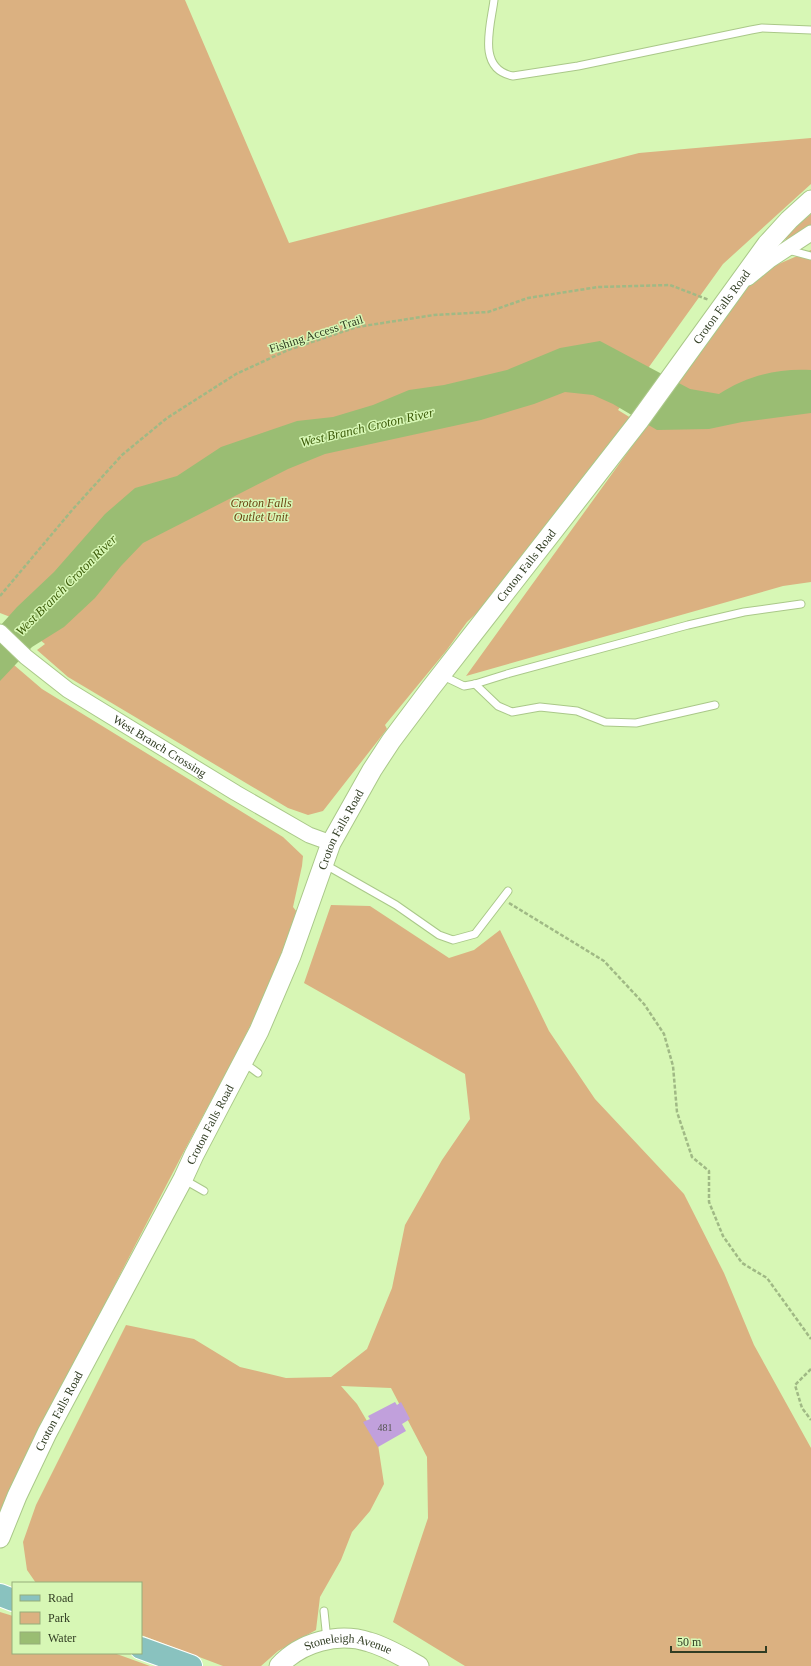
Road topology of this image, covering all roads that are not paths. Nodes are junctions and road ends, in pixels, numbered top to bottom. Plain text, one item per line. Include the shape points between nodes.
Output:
1 (494, 0) edge
2 (811, 30) edge
3 (811, 200) edge
4 (811, 233) edge
5 (777, 245) junction
6 (811, 256) edge
7 (801, 604) dead end
8 (0, 632) edge
9 (436, 682) junction
10 (475, 684) junction
11 (715, 704) dead end
12 (331, 843) junction
13 (324, 864) junction
14 (508, 891) dead end
15 (183, 1179) junction
16 (204, 1191) dead end
17 (0, 1538) edge
18 (0, 1595) edge
19 (12, 1600) edge
20 (324, 1611) dead end
21 (328, 1640) junction
22 (142, 1648) edge
23 (191, 1666) edge
24 (279, 1666) edge
25 (419, 1666) edge

1 - 2 lane via 487,46 497,68 513,76 578,66 752,30
3 - 5 street, Croton Falls Road via 789,220
4 - 5 street
5 - 6 lane
5 - 9 street, Croton Falls Road via 734,290 639,421
7 - 10 lane via 744,612 688,625
8 - 12 street, West Branch Crossing via 26,657 68,690 236,793 309,835
9 - 10 lane via 464,686
9 - 12 street, Croton Falls Road via 372,770
10 - 11 lane via 498,706 512,712 540,707 577,711 605,722 636,723
12 - 13 street, Croton Falls Road
13 - 14 lane via 396,905 439,935 453,940 475,934
13 - 15 street, Croton Falls Road via 291,956 259,1031 250,1068 194,1154
15 - 16 lane
15 - 17 street, Croton Falls Road via 47,1433
18 - 19 main road
20 - 21 lane
21 - 24 street, Stoneleigh Avenue via 295,1652
21 - 25 street, Stoneleigh Avenue via 338,1638 368,1642 384,1647
22 - 23 main road

